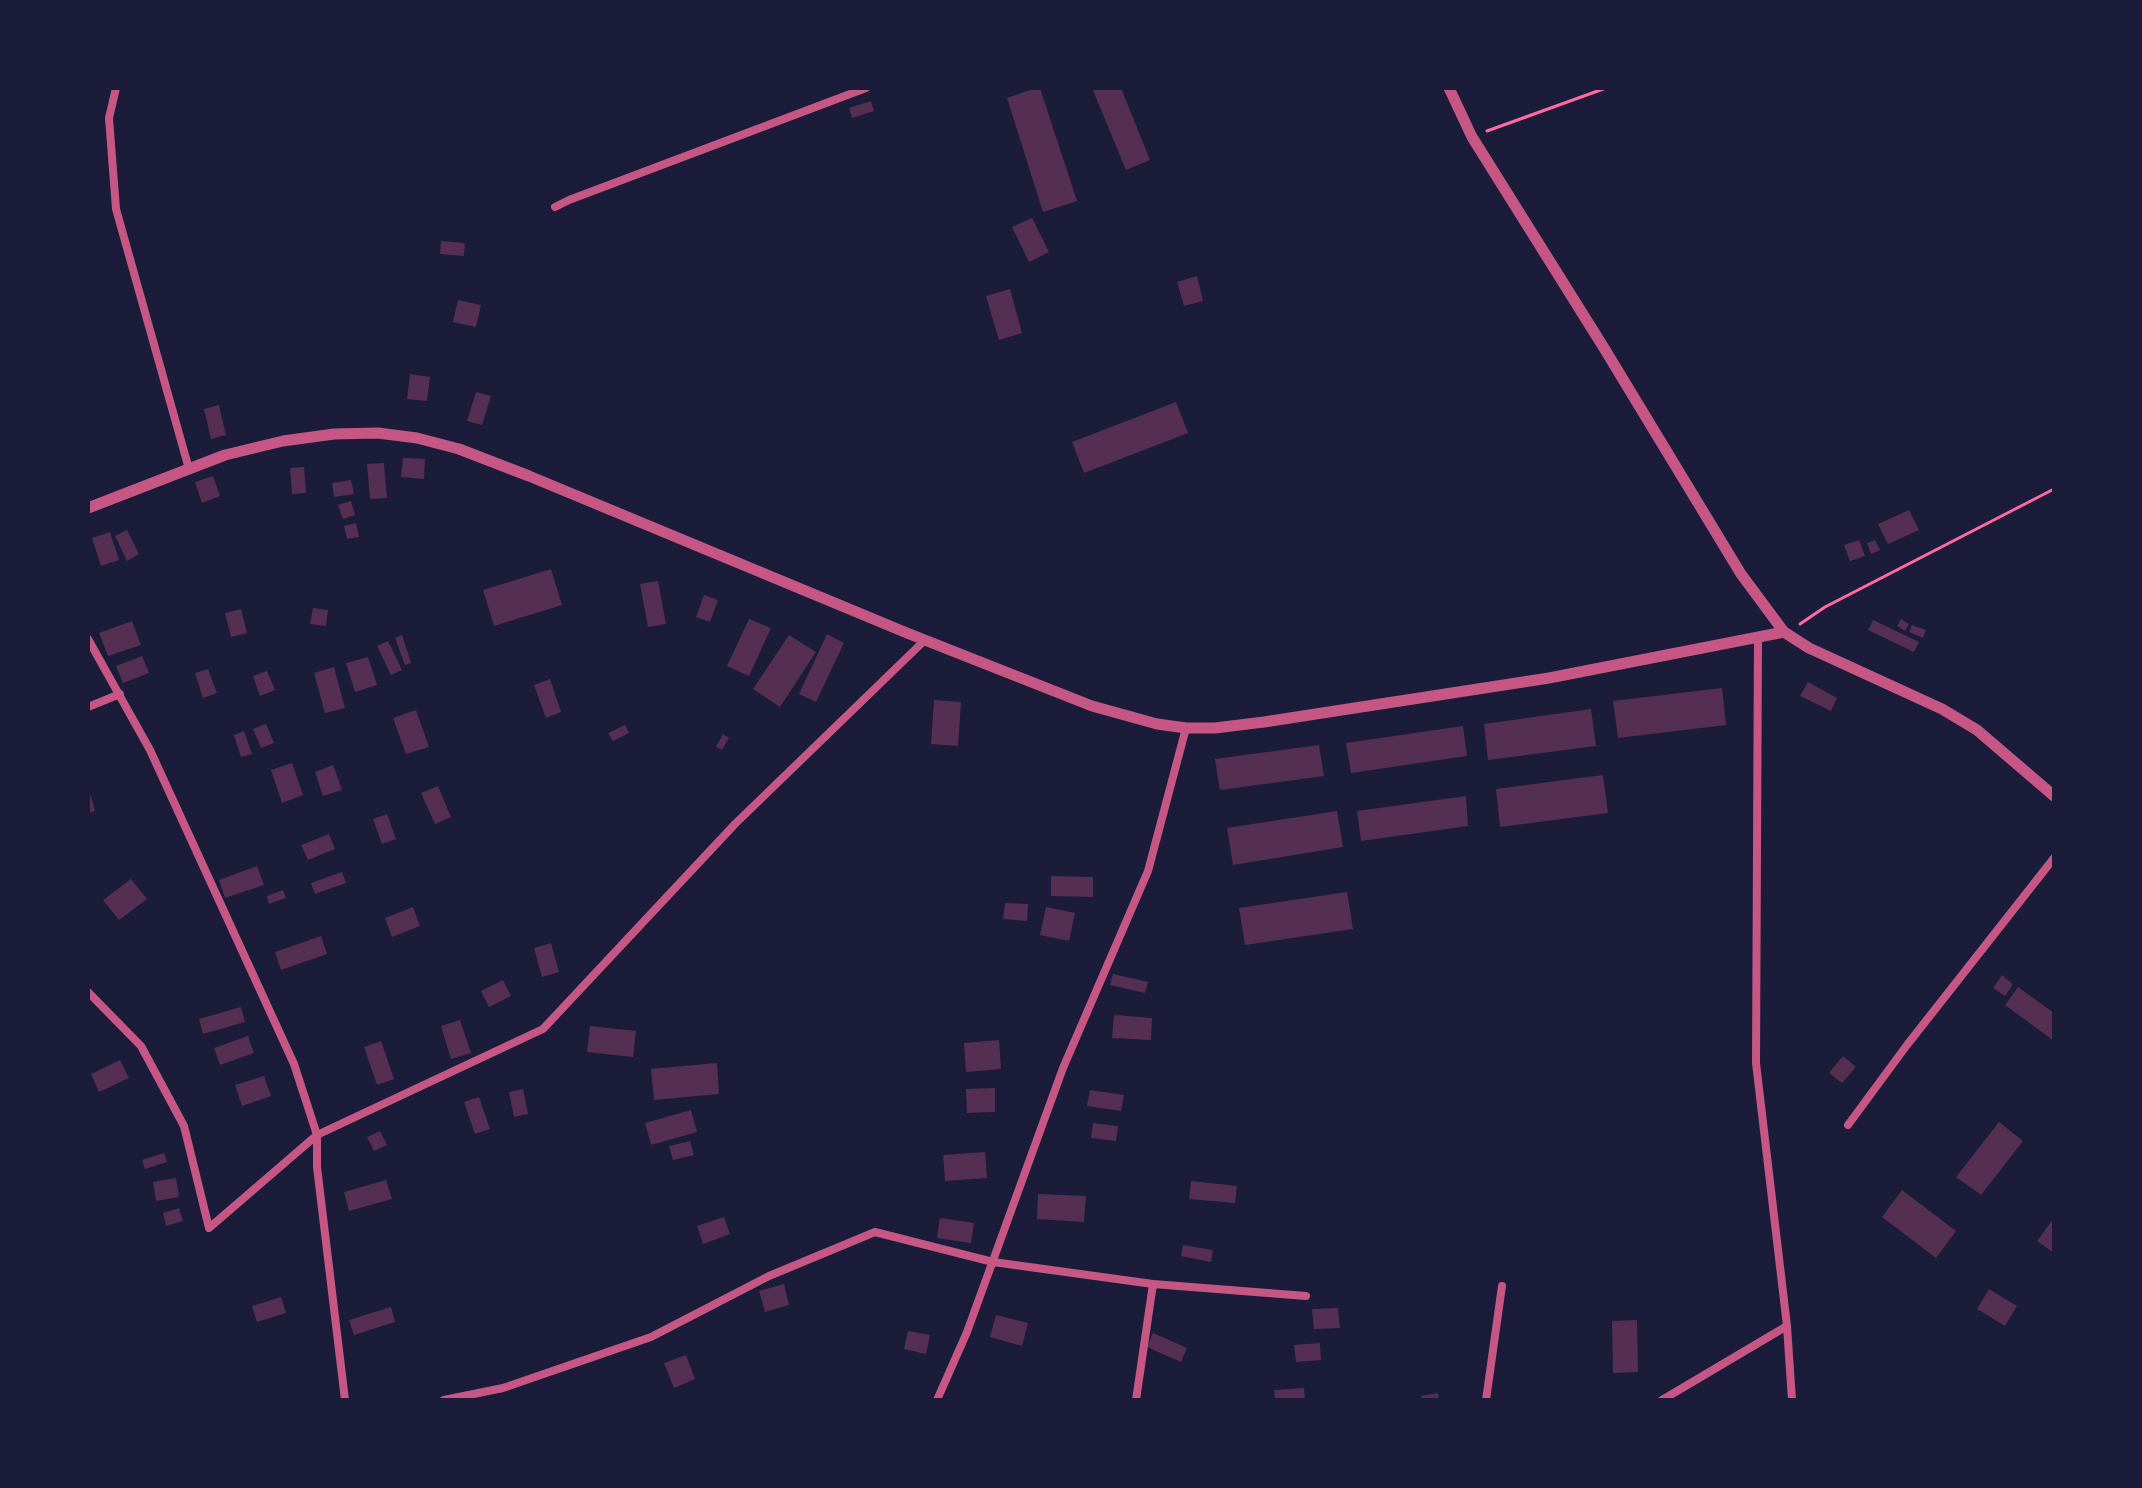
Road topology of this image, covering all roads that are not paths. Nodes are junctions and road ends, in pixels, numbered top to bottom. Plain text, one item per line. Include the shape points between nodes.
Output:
1 (116, 88) edge
2 (866, 88) edge
3 (1449, 88) edge
4 (555, 207) dead end
5 (189, 469) junction
6 (88, 508) edge
7 (1784, 632) junction
8 (1758, 637) junction
9 (88, 639) edge
10 (925, 640) junction
11 (120, 694) junction
12 (88, 707) edge
13 (1186, 728) junction
14 (2054, 796) edge
15 (2054, 858) edge
16 (88, 992) edge
17 (1848, 1125) dead end
18 (317, 1135) junction
19 (993, 1262) junction
20 (1153, 1284) junction
21 (1502, 1286) dead end
22 (1306, 1296) dead end
23 (1787, 1326) junction
24 (345, 1400) edge
25 (444, 1400) edge
26 (937, 1400) edge
27 (1136, 1400) edge
28 (1486, 1400) edge
29 (1662, 1400) edge
30 (1792, 1400) edge

1 - 5 street via 109,118 116,209
2 - 4 street
3 - 7 street via 1472,137 1741,574
5 - 6 street
5 - 10 street via 296,439 378,433 417,438 529,476
7 - 8 street
7 - 14 street via 1977,730
8 - 13 street via 1549,678 1264,722
8 - 23 street via 1756,1063
9 - 11 street
10 - 13 street via 1092,706
10 - 18 street via 735,824 543,1029
11 - 12 street
11 - 18 street via 294,1064
13 - 19 street via 1148,871 1063,1068
15 - 17 street
16 - 18 street via 141,1046 184,1126 209,1228
18 - 24 street
19 - 20 street
19 - 25 street via 875,1232 769,1276 651,1337 503,1388
19 - 26 street
20 - 22 street
20 - 27 street
21 - 28 street
23 - 29 street
23 - 30 street

